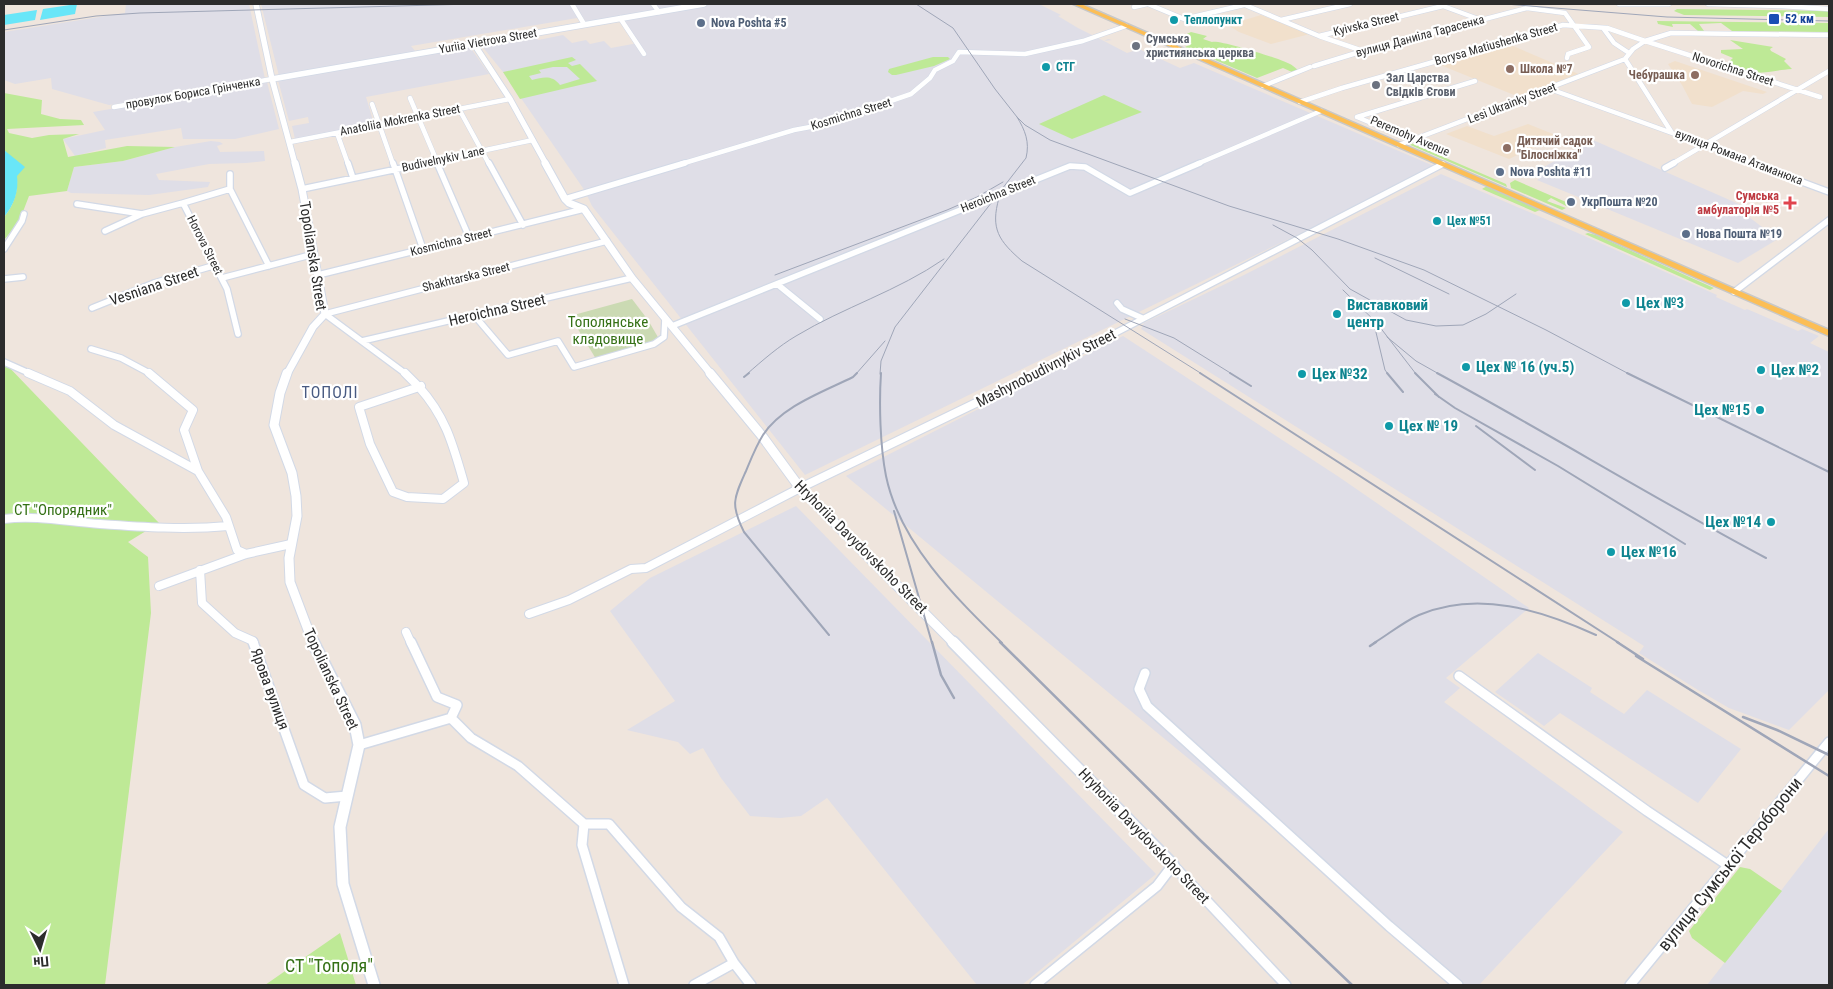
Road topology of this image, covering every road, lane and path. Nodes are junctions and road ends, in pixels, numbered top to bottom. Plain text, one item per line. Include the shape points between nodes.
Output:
1 (256, 4) edge
2 (572, 4) edge
3 (654, 4) edge
4 (704, 4) edge
5 (1076, 4) edge
6 (1148, 4) edge
7 (1247, 4) edge
8 (1350, 4) edge
9 (1619, 4) edge
10 (1669, 4) edge
11 (1708, 4) edge
12 (1787, 4) edge
13 (1781, 6) junction
14 (1134, 7) dead end
15 (1829, 9) edge
16 (660, 12) junction
17 (620, 18) junction
18 (1281, 20) junction
19 (1481, 20) junction
20 (584, 24) junction
21 (1126, 26) junction
22 (1575, 26) junction
23 (1605, 28) junction
24 (1829, 34) edge
25 (1320, 36) junction
26 (1645, 40) junction
27 (474, 44) junction
28 (1363, 51) junction
29 (1629, 53) junction
30 (644, 54) dead end
31 (1567, 58) dead end
32 (1624, 59) junction
33 (1829, 71) edge
34 (272, 80) junction
35 (1475, 80) dead end
36 (1263, 86) junction
37 (1550, 89) junction
38 (1797, 90) junction
39 (1820, 97) dead end
40 (410, 98) dead end
41 (509, 98) junction
42 (1300, 102) junction
43 (372, 104) dead end
44 (114, 106) dead end
45 (459, 109) junction
46 (1321, 111) junction
47 (419, 117) junction
48 (379, 125) junction
49 (338, 133) junction
50 (1672, 133) junction
51 (533, 140) junction
52 (1412, 140) junction
53 (290, 142) junction
54 (1399, 145) junction
55 (1703, 145) junction
56 (481, 151) junction
57 (436, 161) junction
58 (1443, 164) junction
59 (1665, 168) dead end
60 (395, 170) junction
61 (230, 174) dead end
62 (353, 178) junction
63 (604, 188) junction
64 (230, 189) junction
65 (302, 189) junction
66 (1829, 192) edge
67 (565, 199) junction
68 (183, 203) junction
69 (77, 204) dead end
70 (580, 207) junction
71 (24, 214) dead end
72 (142, 214) junction
73 (1829, 220) edge
74 (523, 224) junction
75 (106, 231) dead end
76 (469, 238) junction
77 (608, 241) junction
78 (4, 249) edge
79 (424, 249) junction
80 (314, 254) junction
81 (216, 265) junction
82 (269, 266) junction
83 (318, 274) junction
84 (23, 277) dead end
85 (222, 278) junction
86 (632, 278) junction
87 (4, 279) edge
88 (777, 284) junction
89 (1734, 292) junction
90 (1117, 304) dead end
91 (92, 308) dead end
92 (325, 314) junction
93 (474, 315) junction
94 (1142, 318) junction
95 (665, 319) junction
96 (820, 319) dead end
97 (672, 326) junction
98 (1829, 333) edge
99 (238, 334) dead end
100 (362, 341) junction
101 (91, 349) dead end
102 (4, 362) edge
103 (421, 386) junction
104 (198, 472) junction
105 (800, 488) junction
106 (4, 519) edge
107 (228, 526) junction
108 (291, 544) junction
109 (246, 554) junction
110 (200, 570) junction
111 (159, 586) dead end
112 (529, 614) dead end
113 (406, 632) dead end
114 (1145, 673) dead end
115 (1459, 676) dead end
116 (451, 718) junction
117 (1829, 742) edge
118 (359, 745) junction
119 (347, 796) junction
120 (584, 824) junction
121 (1173, 865) junction
122 (1729, 866) junction
123 (734, 963) junction
124 (374, 985) edge
125 (624, 985) edge
126 (694, 985) edge
127 (751, 985) edge
128 (1035, 985) edge
129 (1286, 985) edge
130 (1458, 985) edge
131 (1630, 985) edge

1 - 34 street, Topolianska Street
2 - 20 street
3 - 16 street
4 - 16 street, Yuriia Vietrova Street
5 - 21 main road, Peremohy Avenue
6 - 7 street via 1184,19
6 - 14 street
7 - 18 street
8 - 18 street
9 - 10 street
11 - 13 street
12 - 13 street
13 - 15 street
16 - 17 street, Yuriia Vietrova Street
17 - 20 street, Yuriia Vietrova Street
17 - 30 street
18 - 25 street
19 - 22 street, вулиця Даниіла Тарасенка via 1527,8 1562,12
19 - 25 street, Kyivska Street via 1442,6
19 - 28 street, вулиця Даниіла Тарасенка
20 - 27 street, Yuriia Vietrova Street
21 - 36 main road, Peremohy Avenue
21 - 63 street, Kosmichna Street via 1083,41 1026,54 959,52 953,61 936,70 911,94 821,125 794,130
22 - 23 street, Borysa Matiushenka Street
22 - 31 street via 1589,47 1568,54
22 - 42 street, Borysa Matiushenka Street via 1563,25
23 - 26 street
23 - 29 street via 1614,43
24 - 26 street via 1672,33
25 - 28 street
26 - 29 street
26 - 38 street, Novorichna Street
27 - 34 street, Yuriia Vietrova Street
27 - 41 street, Hryhoriia Davydovskoho Street
28 - 36 street, вулиця Даниіла Тарасенка via 1312,66
29 - 32 street
32 - 37 street, Lesi Ukrainky Street
32 - 50 street, вулиця Романа Атаманюка
33 - 38 street
34 - 44 street, провулок Бориса Грінченка
34 - 53 street, Topolianska Street
35 - 52 street via 1357,116
36 - 42 main road, Peremohy Avenue
37 - 50 street
37 - 52 street, Lesi Ukrainky Street
38 - 39 street, Novorichna Street
38 - 55 street
40 - 47 street
41 - 45 street, Anatoliia Mokrenka Street
41 - 51 street, Hryhoriia Davydovskoho Street
42 - 46 main road, Peremohy Avenue
43 - 48 street
45 - 47 street, Anatoliia Mokrenka Street
45 - 56 street
46 - 54 main road, Peremohy Avenue
46 - 88 street, Heroichna Street via 1130,193 1085,167 1070,166
47 - 48 street, Anatoliia Mokrenka Street
47 - 57 street
48 - 49 street, Anatoliia Mokrenka Street
48 - 60 street
49 - 53 street, Anatoliia Mokrenka Street
49 - 62 street
50 - 55 street, вулиця Романа Атаманюка
51 - 56 street, Budivelnykiv Lane
51 - 67 street, Hryhoriia Davydovskoho Street
52 - 54 street, Lesi Ukrainky Street
53 - 65 street, Topolianska Street
54 - 58 main road, Peremohy Avenue
55 - 59 street
55 - 66 street, вулиця Романа Атаманюка
56 - 57 street, Budivelnykiv Lane
56 - 74 street
57 - 60 street, Budivelnykiv Lane
57 - 76 street
58 - 89 main road, Peremohy Avenue
58 - 94 street, Mashynobudivnykiv Street
60 - 62 street, Budivelnykiv Lane
60 - 79 street
61 - 64 street
62 - 65 street, Budivelnykiv Lane
63 - 67 street, Kosmichna Street
63 - 70 street via 584,199
64 - 68 street
64 - 82 street
65 - 80 street, Topolianska Street
67 - 70 street, Hryhoriia Davydovskoho Street
68 - 72 street, Horova Street
68 - 81 street, Horova Street
69 - 72 street, Horova Street
70 - 74 street, Kosmichna Street
70 - 77 street, Hryhoriia Davydovskoho Street
71 - 78 street
72 - 75 street
73 - 89 street
74 - 76 street, Kosmichna Street
76 - 79 street, Kosmichna Street
77 - 86 street, Hryhoriia Davydovskoho Street
77 - 92 street, Shakhtarska Street
79 - 83 street, Kosmichna Street
80 - 82 street
80 - 83 street, Topolianska Street
81 - 85 street, Horova Street
81 - 91 street, Vesniana Street via 154,283
82 - 85 street
83 - 92 street, Topolianska Street
84 - 87 street
85 - 99 street, Horova Street
86 - 93 street, Heroichna Street
86 - 95 street, Hryhoriia Davydovskoho Street
88 - 96 street
88 - 97 street, Heroichna Street
89 - 98 main road, Peremohy Avenue
90 - 94 street
92 - 100 street
92 - 108 street, Topolianska Street via 296,354 280,393 274,425 292,473 296,496 297,516
93 - 95 street via 508,355 558,341 574,367 654,344 664,337
93 - 100 street, Heroichna Street
94 - 105 street, Mashynobudivnykiv Street via 987,399
95 - 97 street, Hryhoriia Davydovskoho Street
97 - 105 street, Hryhoriia Davydovskoho Street
100 - 103 street
101 - 104 street via 146,370 193,410 184,430
102 - 104 street via 70,390 114,425
103 - 103 street via 359,407 370,444 393,492 407,497 443,499 464,483 453,442 441,415
104 - 107 street via 226,517
105 - 112 street, Mashynobudivnykiv Street via 646,568 631,569 569,600
105 - 121 street, Hryhoriia Davydovskoho Street
106 - 107 street via 52,518 99,524 209,528
107 - 109 street via 236,550
108 - 109 street
108 - 118 street, Topolianska Street via 290,582 314,646 355,725
109 - 110 street
110 - 111 street
110 - 119 street, Ярова вулиця via 202,603 235,633 253,641 304,785 325,798
113 - 116 street via 437,697 457,705
114 - 130 street via 1139,689 1147,706
115 - 122 street via 1647,812
116 - 118 street
116 - 120 street via 471,738 518,766
117 - 122 street, вулиця Сумської Тероборони
118 - 119 street, Topolianska Street
119 - 124 street, Topolianska Street via 340,827 343,884
120 - 123 street via 609,824 681,907 720,937
120 - 125 street via 582,845
121 - 128 street via 1158,886
121 - 129 street, Hryhoriia Davydovskoho Street
122 - 131 street, вулиця Сумської Тероборони
123 - 126 street
123 - 127 street

